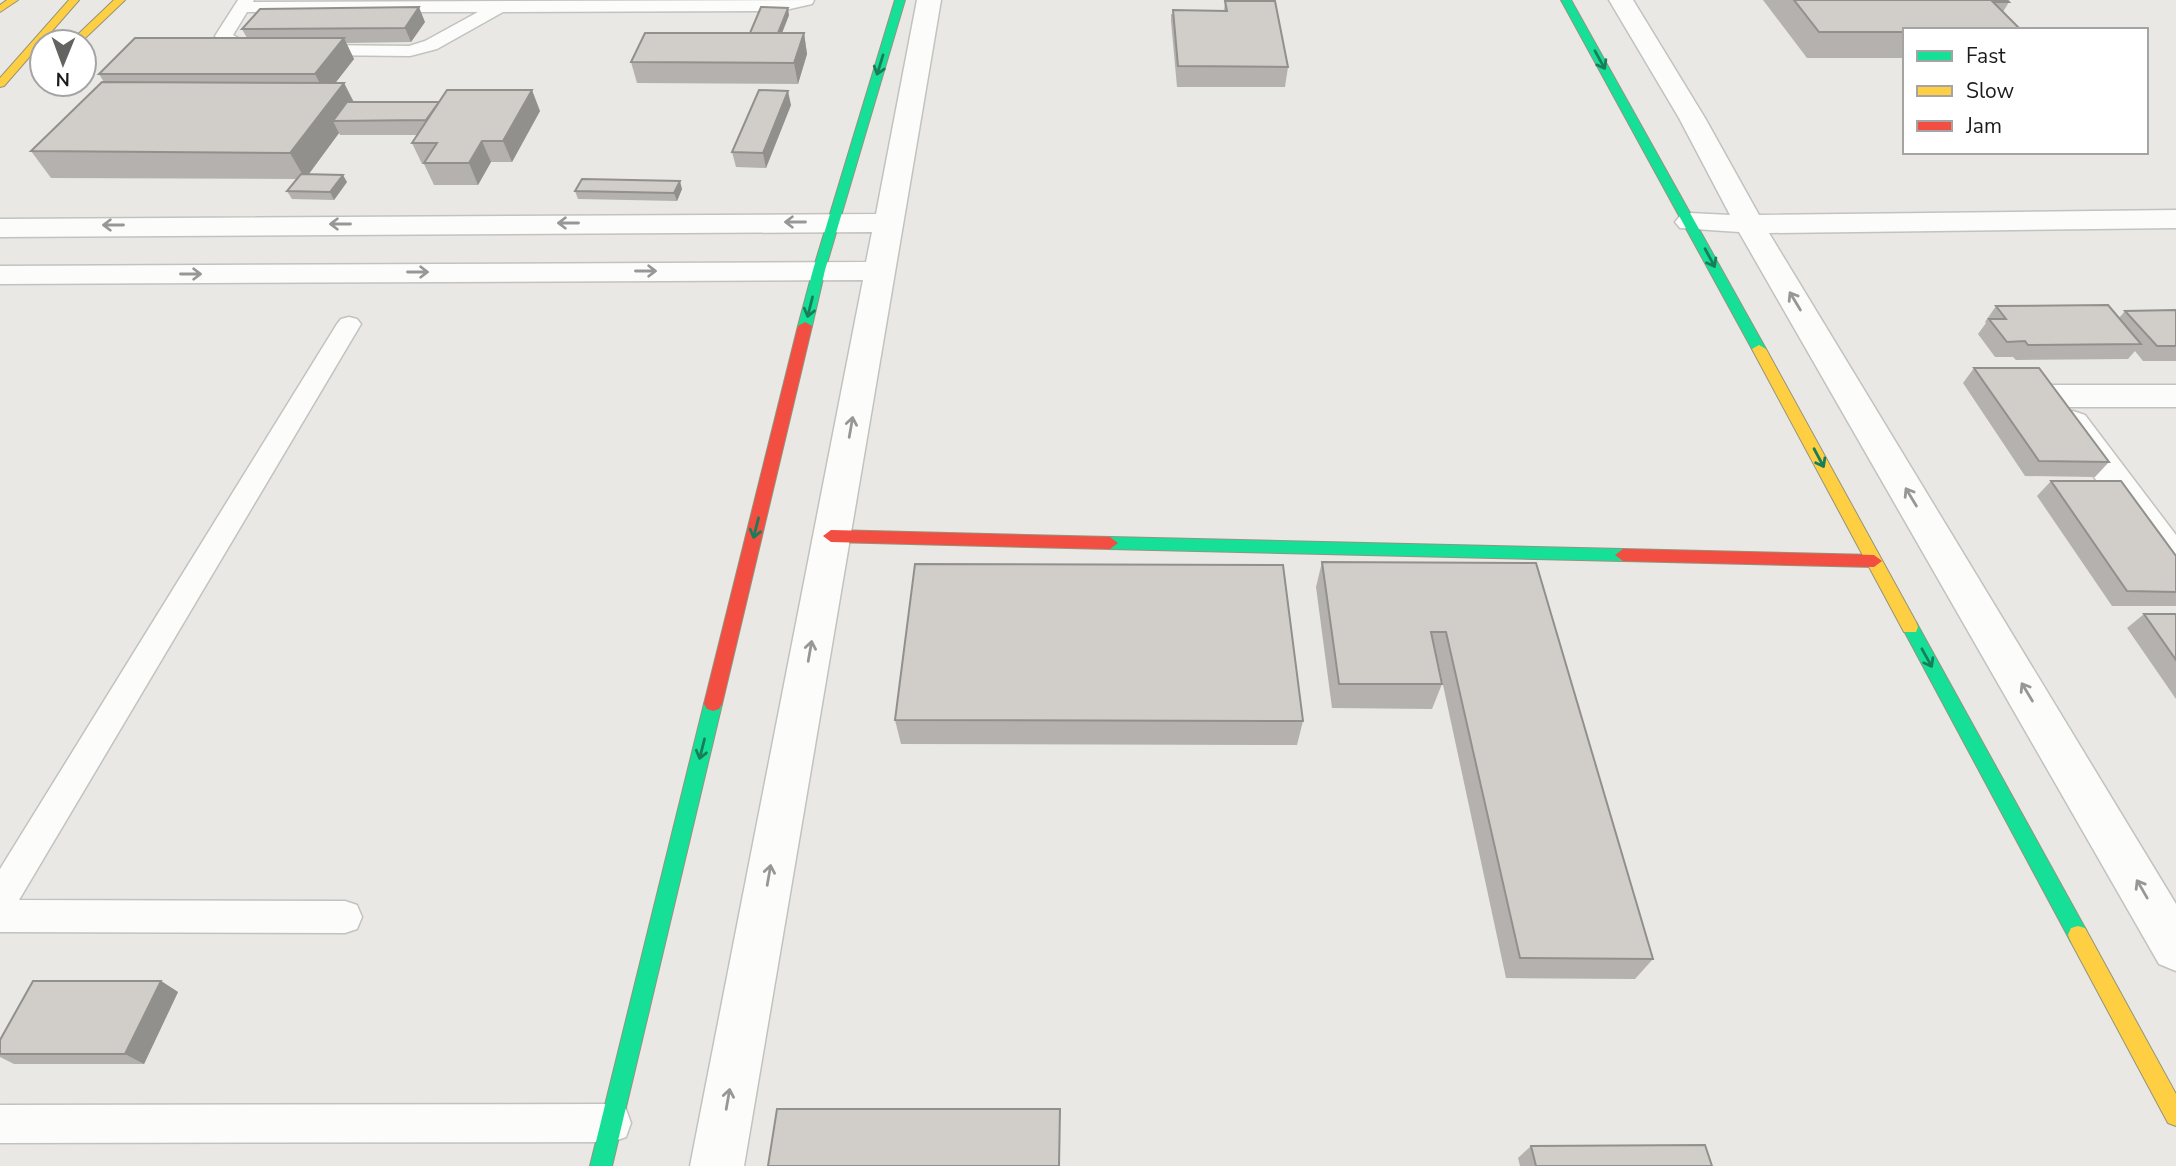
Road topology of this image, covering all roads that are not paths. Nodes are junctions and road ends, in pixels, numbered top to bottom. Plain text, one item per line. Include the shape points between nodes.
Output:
1 (13, 0) edge
2 (74, 0) edge
3 (120, 0) edge
4 (806, 0) edge
5 (900, 0) edge
6 (929, 0) edge
7 (1566, 0) edge
8 (1621, 0) edge
9 (502, 3) edge
10 (243, 4) edge
11 (0, 9) edge
12 (90, 28) edge
13 (0, 85) edge
14 (2176, 219) edge
15 (831, 222) junction
16 (1690, 222) junction
17 (888, 223) junction
18 (1749, 224) junction
19 (0, 228) edge
20 (819, 270) junction
21 (879, 271) junction
22 (0, 275) edge
23 (349, 324) dead end
24 (2176, 396) edge
25 (831, 537) junction
26 (1874, 561) junction
27 (2176, 563) edge
28 (0, 900) edge
29 (0, 916) edge
30 (345, 917) dead end
31 (2176, 948) edge
32 (2176, 1115) edge
33 (612, 1123) junction
34 (0, 1124) edge
35 (601, 1166) edge
36 (717, 1166) edge

1 - 11 street
2 - 13 street
3 - 12 street
4 - 9 lane via 781,6
5 -> 15 street
6 - 17 street
7 -> 16 street
8 - 18 street
9 - 10 lane
9 - 10 lane via 431,45 410,51 249,50 223,36
14 - 18 street
15 - 17 street
15 -> 19 street
15 - 20 street
16 - 18 street
16 -> 26 street
17 - 21 street
31 -> 18 street
20 - 21 street
22 -> 20 street
20 -> 33 street
25 -> 21 street
23 - 28 lane
24 - 27 street via 2053,396
25 - 26 street
36 -> 25 street
26 -> 32 street
29 - 30 lane
33 - 34 lane
33 - 35 street

